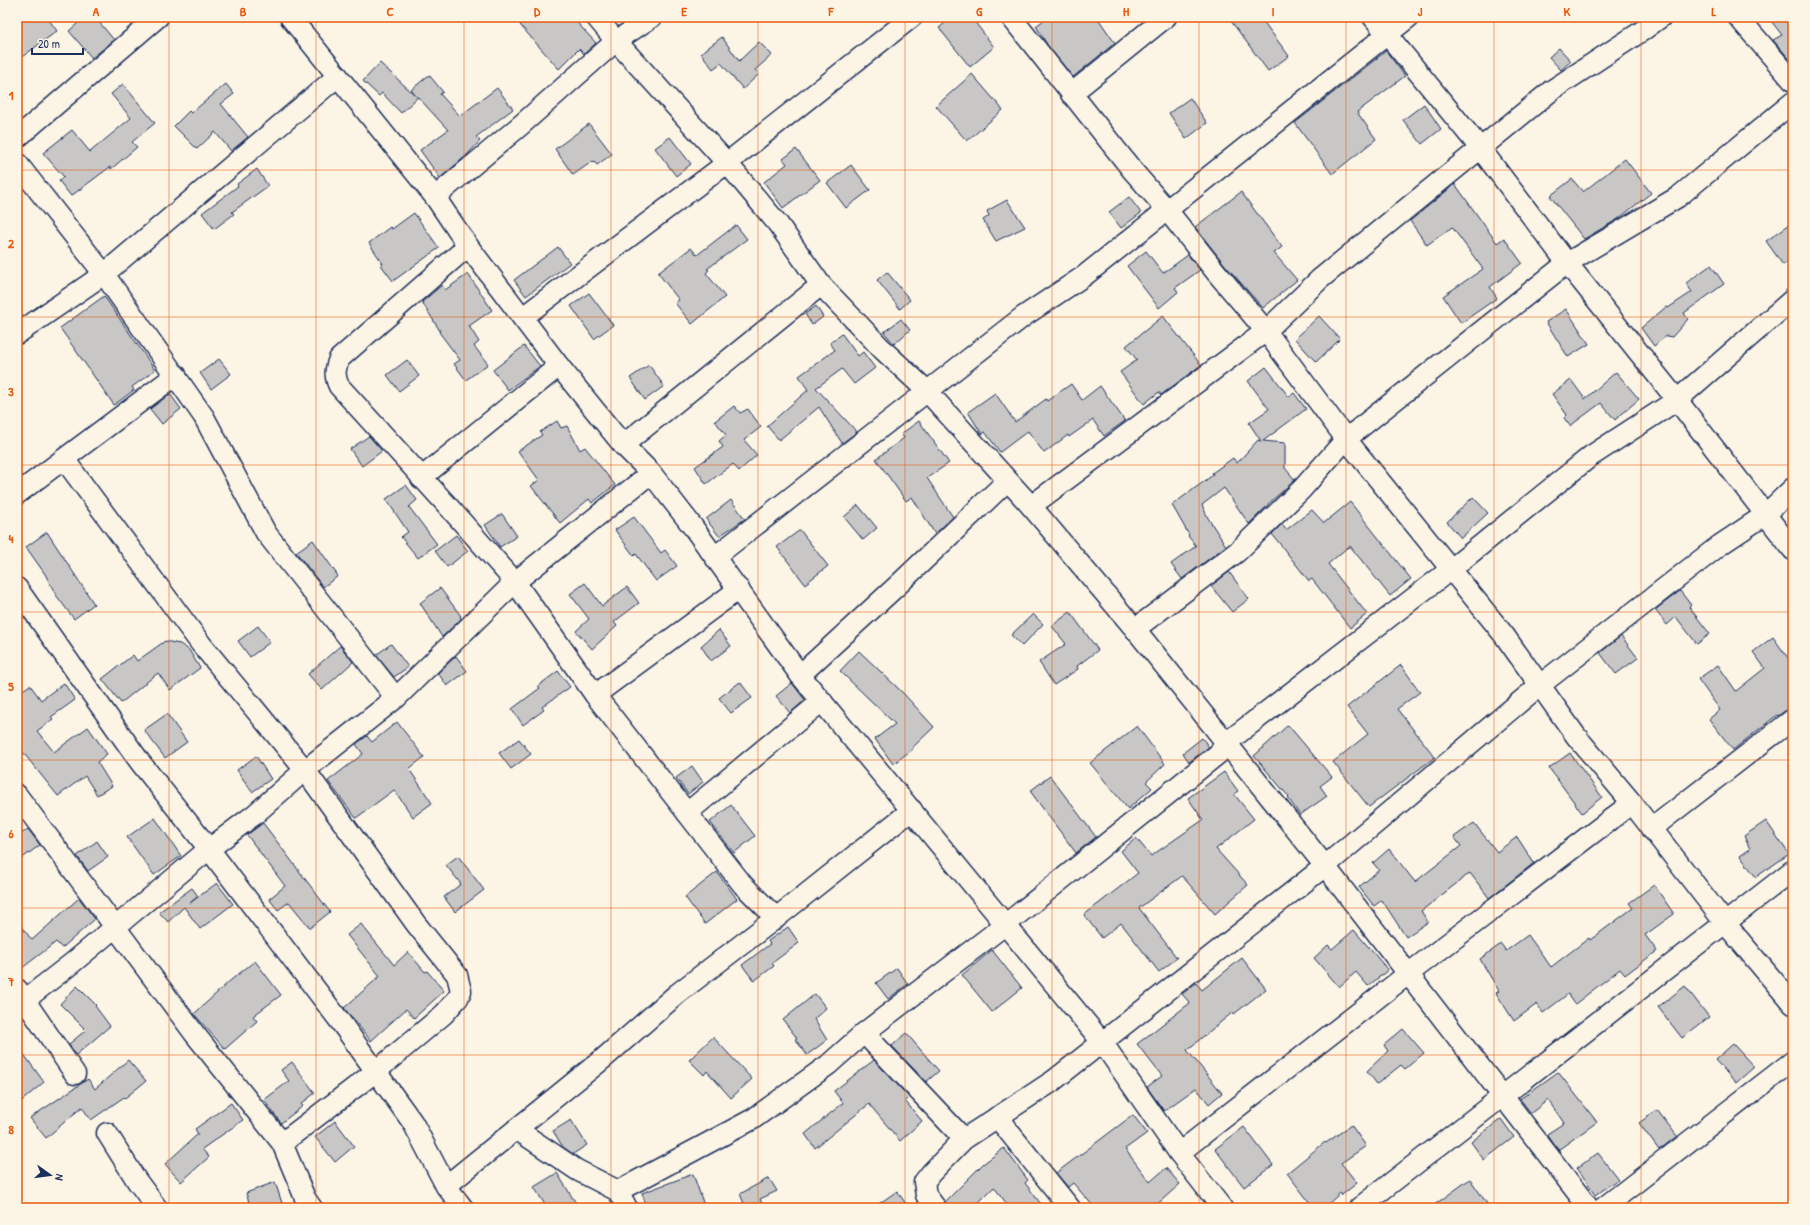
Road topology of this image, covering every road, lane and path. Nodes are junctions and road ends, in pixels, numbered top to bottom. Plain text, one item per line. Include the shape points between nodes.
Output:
1 (158, 17) edge
2 (290, 17) edge
3 (596, 17) edge
4 (652, 17) edge
5 (912, 17) edge
6 (1011, 17) edge
7 (1166, 17) edge
8 (1373, 17) edge
9 (1409, 17) edge
10 (1661, 17) edge
11 (1738, 17) edge
12 (1388, 35) junction
13 (616, 41) junction
14 (338, 76) junction
15 (1793, 81) edge
16 (1071, 94) junction
17 (1793, 102) edge
18 (17, 138) edge
19 (1480, 148) junction
20 (727, 163) junction
21 (17, 164) edge
22 (435, 197) junction
23 (1168, 210) junction
24 (468, 246) junction
25 (1567, 263) junction
26 (104, 274) junction
27 (821, 285) junction
28 (1793, 299) edge
29 (523, 317) junction
30 (1266, 331) junction
31 (17, 334) edge
32 (559, 366) junction
33 (176, 375) junction
34 (926, 390) junction
35 (1677, 400) junction
36 (1346, 439) junction
37 (623, 445) junction
38 (64, 459) junction
39 (651, 473) junction
40 (421, 478) junction
41 (1007, 480) junction
42 (1793, 488) edge
43 (17, 494) edge
44 (1031, 506) junction
45 (1765, 515) junction
46 (1793, 550) edge
47 (716, 556) junction
48 (1450, 570) junction
49 (515, 582) junction
50 (17, 588) edge
51 (739, 589) junction
52 (1135, 629) junction
53 (800, 675) junction
54 (1540, 684) junction
55 (595, 695) junction
56 (396, 698) junction
57 (822, 701) junction
58 (1793, 719) edge
59 (1226, 743) junction
60 (305, 770) junction
61 (17, 795) edge
62 (1632, 803) junction
63 (912, 810) junction
64 (686, 812) junction
65 (1651, 828) junction
66 (209, 849) junction
67 (1325, 866) junction
68 (1793, 870) edge
69 (776, 918) junction
70 (1725, 923) junction
71 (1006, 924) junction
72 (116, 928) junction
73 (1408, 974) junction
74 (20, 998) edge
75 (1793, 1004) edge
76 (864, 1033) junction
77 (1102, 1042) junction
78 (1793, 1061) edge
79 (375, 1072) junction
80 (75, 1074) dead end
81 (1503, 1096) junction
82 (997, 1117) junction
83 (516, 1129) junction
84 (107, 1133) dead end
85 (964, 1139) junction
86 (282, 1143) junction
87 (1179, 1153) junction
88 (446, 1186) junction
89 (623, 1200) edge
90 (157, 1208) edge
91 (312, 1208) edge
92 (463, 1208) edge
93 (936, 1208) edge
94 (1070, 1208) edge
95 (1222, 1208) edge
96 (1359, 1208) edge
97 (1589, 1208) edge
98 (1603, 1208) edge

1 - 18 street
2 - 14 street
3 - 13 street
4 - 13 street
5 - 20 street
6 - 16 street
7 - 16 street
8 - 12 street
9 - 12 street
10 - 19 street via 1552,90
11 - 15 street
12 - 19 street
12 - 23 street
13 - 20 street
13 - 22 street
14 - 22 street
14 - 26 street
16 - 23 street
17 - 25 street via 1678,197
19 - 25 street
19 - 30 street via 1320,279
20 - 27 street via 778,224
20 - 29 street
21 - 26 street
22 - 24 street
23 - 30 street
23 - 34 street via 1084,276 1024,316
24 - 29 street
24 - 40 street via 339,359 335,368 335,378 339,386
25 - 35 street
25 - 36 street
26 - 31 street
26 - 33 street
27 - 34 street via 883,350
27 - 37 street
28 - 35 street
29 - 32 street
30 - 36 street
30 - 44 street
32 - 37 street
32 - 40 street
33 - 38 street
33 - 56 street via 204,417 266,533
34 - 41 street
34 - 47 street
35 - 45 street
35 - 48 street via 1591,456
36 - 48 street
36 - 52 street via 1302,489 1237,552
37 - 39 street
38 - 43 street
38 - 60 street via 201,644
39 - 47 street
39 - 49 street
40 - 49 street
41 - 44 street
41 - 53 street
42 - 45 street
44 - 52 street
45 - 46 street
45 - 54 street via 1720,544
47 - 51 street
48 - 54 street via 1504,635
48 - 59 street
49 - 55 street
49 - 56 street
50 - 66 street via 140,762
51 - 53 street
51 - 55 street
52 - 59 street
53 - 57 street
54 - 62 street via 1576,736
54 - 67 street
55 - 64 street
56 - 60 street
57 - 63 street
57 - 64 street
58 - 65 street
59 - 67 street
59 - 71 street via 1218,754
60 - 66 street via 254,815
60 - 79 street via 416,924 457,975 461,991 444,1014
61 - 72 street
62 - 65 street
62 - 73 street
63 - 69 street
63 - 71 street
64 - 69 street via 743,885
65 - 70 street
66 - 72 street
66 - 79 street via 339,1020
67 - 73 street
67 - 77 street
68 - 70 street
69 - 83 street via 677,994 604,1058
70 - 75 street
70 - 81 street
71 - 76 street
71 - 77 street
72 - 74 street
72 - 86 street via 194,1033
73 - 81 street
73 - 87 street
74 - 80 street
76 - 85 street
76 - 89 street via 828,1065 753,1119
77 - 82 street via 1053,1081
77 - 87 street
78 - 98 street
79 - 86 street
79 - 88 street via 412,1123
81 - 96 street
81 - 97 street
82 - 85 street
82 - 94 street
83 - 88 street
83 - 89 street
84 - 90 street
85 - 93 street via 924,1182 926,1195
86 - 91 street via 305,1198
87 - 95 street
88 - 92 street

